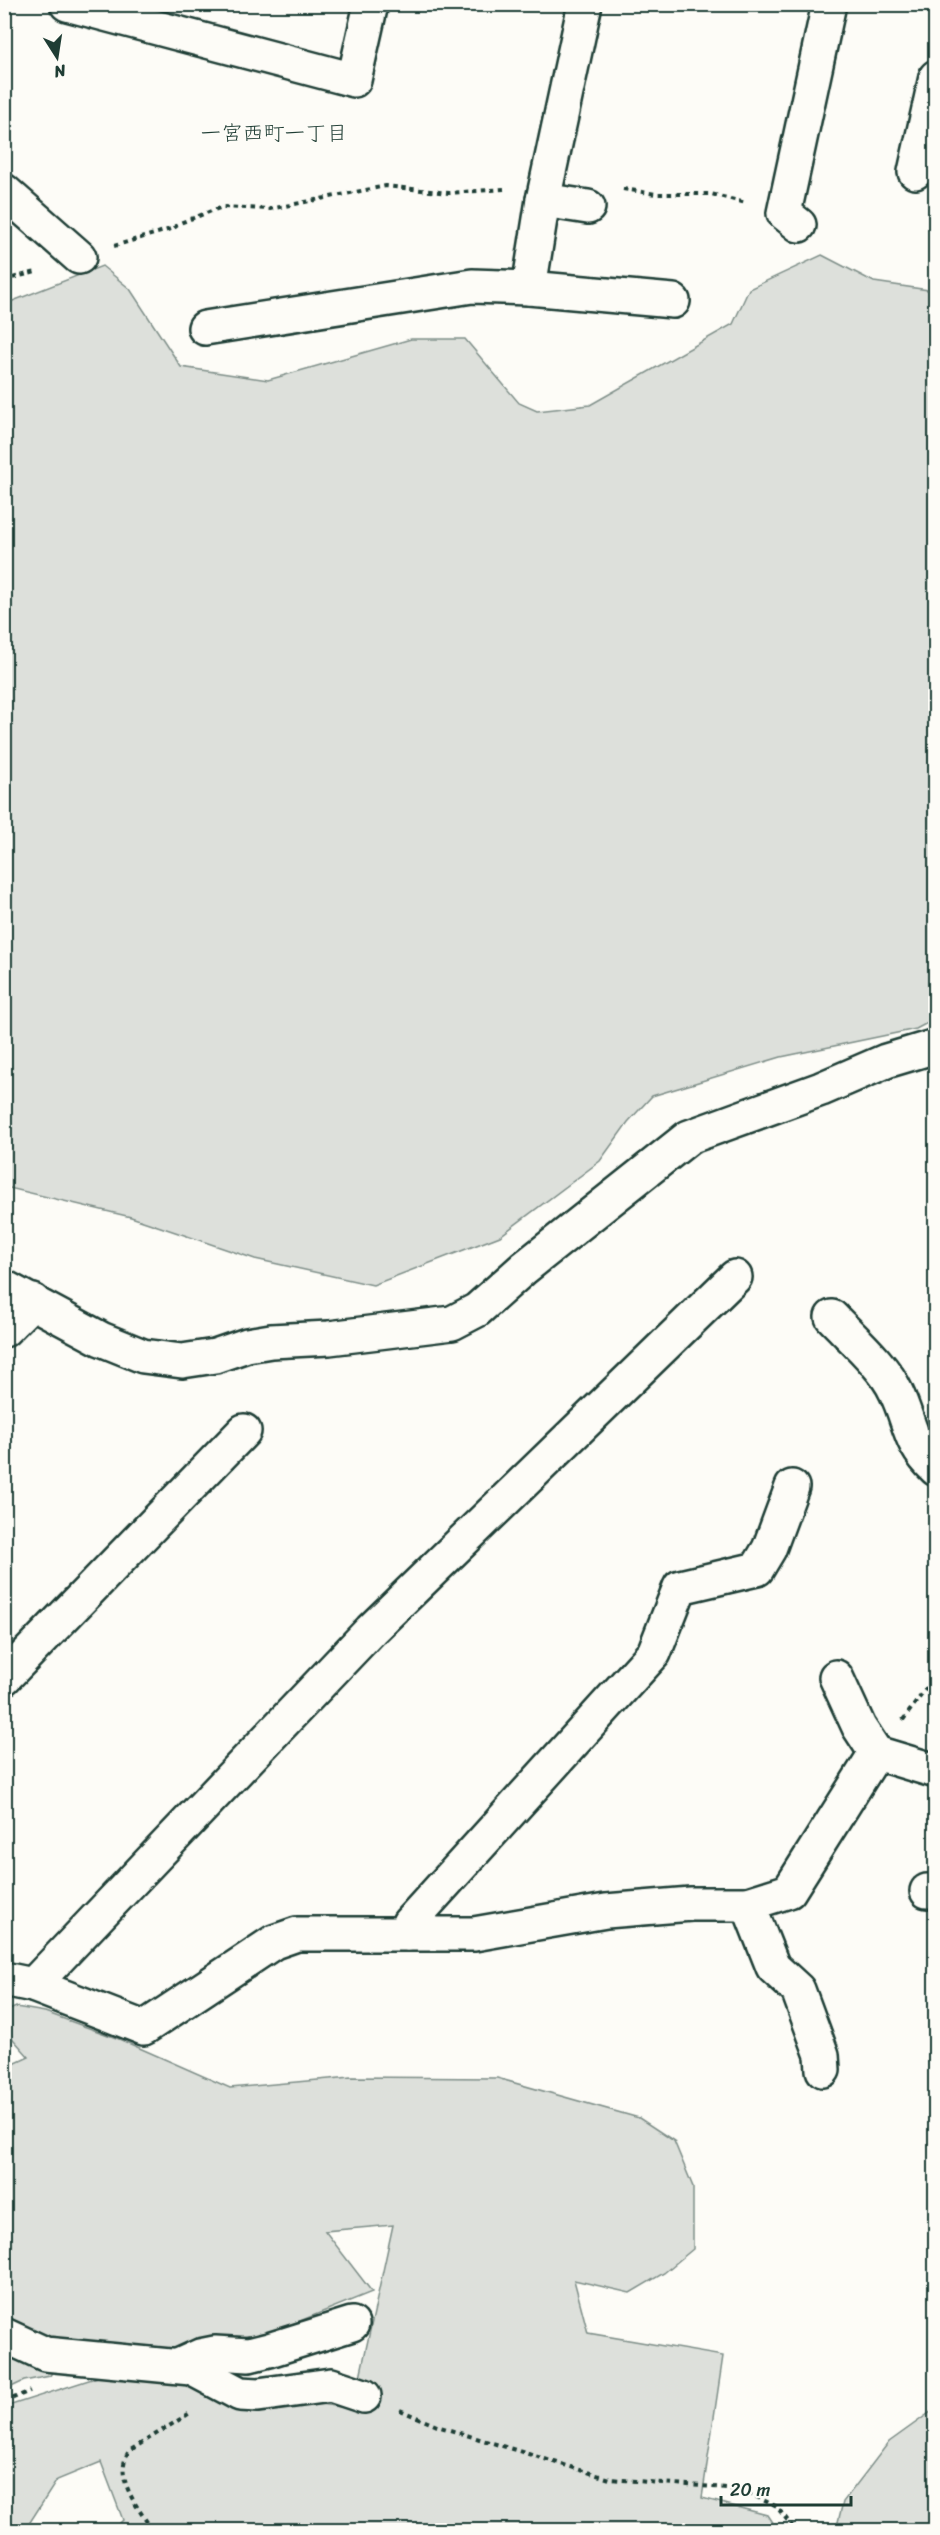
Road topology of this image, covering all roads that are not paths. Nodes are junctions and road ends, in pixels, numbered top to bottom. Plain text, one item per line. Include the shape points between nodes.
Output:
1 (67, 4) edge
2 (371, 4) edge
3 (585, 4) edge
4 (829, 4) edge
5 (936, 76) edge
6 (915, 172) dead end
7 (4, 191) edge
8 (543, 200) junction
9 (588, 207) road end
10 (791, 219) road end
11 (79, 256) road end
12 (529, 288) junction
13 (673, 301) dead end
14 (205, 328) dead end
15 (933, 1053) edge
16 (735, 1277) dead end
17 (19, 1294) edge
18 (832, 1317) dead end
19 (4, 1330) edge
20 (244, 1431) dead end
21 (936, 1469) edge
22 (792, 1487) dead end
23 (836, 1677) dead end
24 (4, 1678) edge
25 (876, 1753) junction
26 (936, 1770) edge
27 (748, 1904) junction
28 (408, 1934) junction
29 (19, 1982) edge
30 (823, 2070) dead end
31 (352, 2324) dead end
32 (4, 2335) edge
33 (178, 2366) junction
34 (364, 2396) road end

1 - 2 street via 354,80
3 - 8 street
4 - 10 street
5 - 6 street
7 - 11 street
8 - 9 street
8 - 12 street
12 - 13 street
12 - 14 street via 471,286
15 - 17 street via 886,1061 689,1137 477,1310 452,1323 271,1341 182,1361 132,1352
16 - 29 street via 370,1630
17 - 19 street
18 - 21 street via 895,1390 913,1442
20 - 24 street
22 - 28 street via 769,1549 757,1569 680,1587 654,1653 409,1923
23 - 25 street via 859,1728
25 - 26 street
25 - 27 street via 789,1891
27 - 28 street via 606,1911 474,1934
27 - 30 street via 773,1967 798,1990 822,2055
28 - 29 street via 297,1934 274,1942 144,2028
31 - 33 street via 249,2355 215,2353
32 - 33 street via 45,2354
33 - 34 street via 190,2368 240,2394 331,2385

